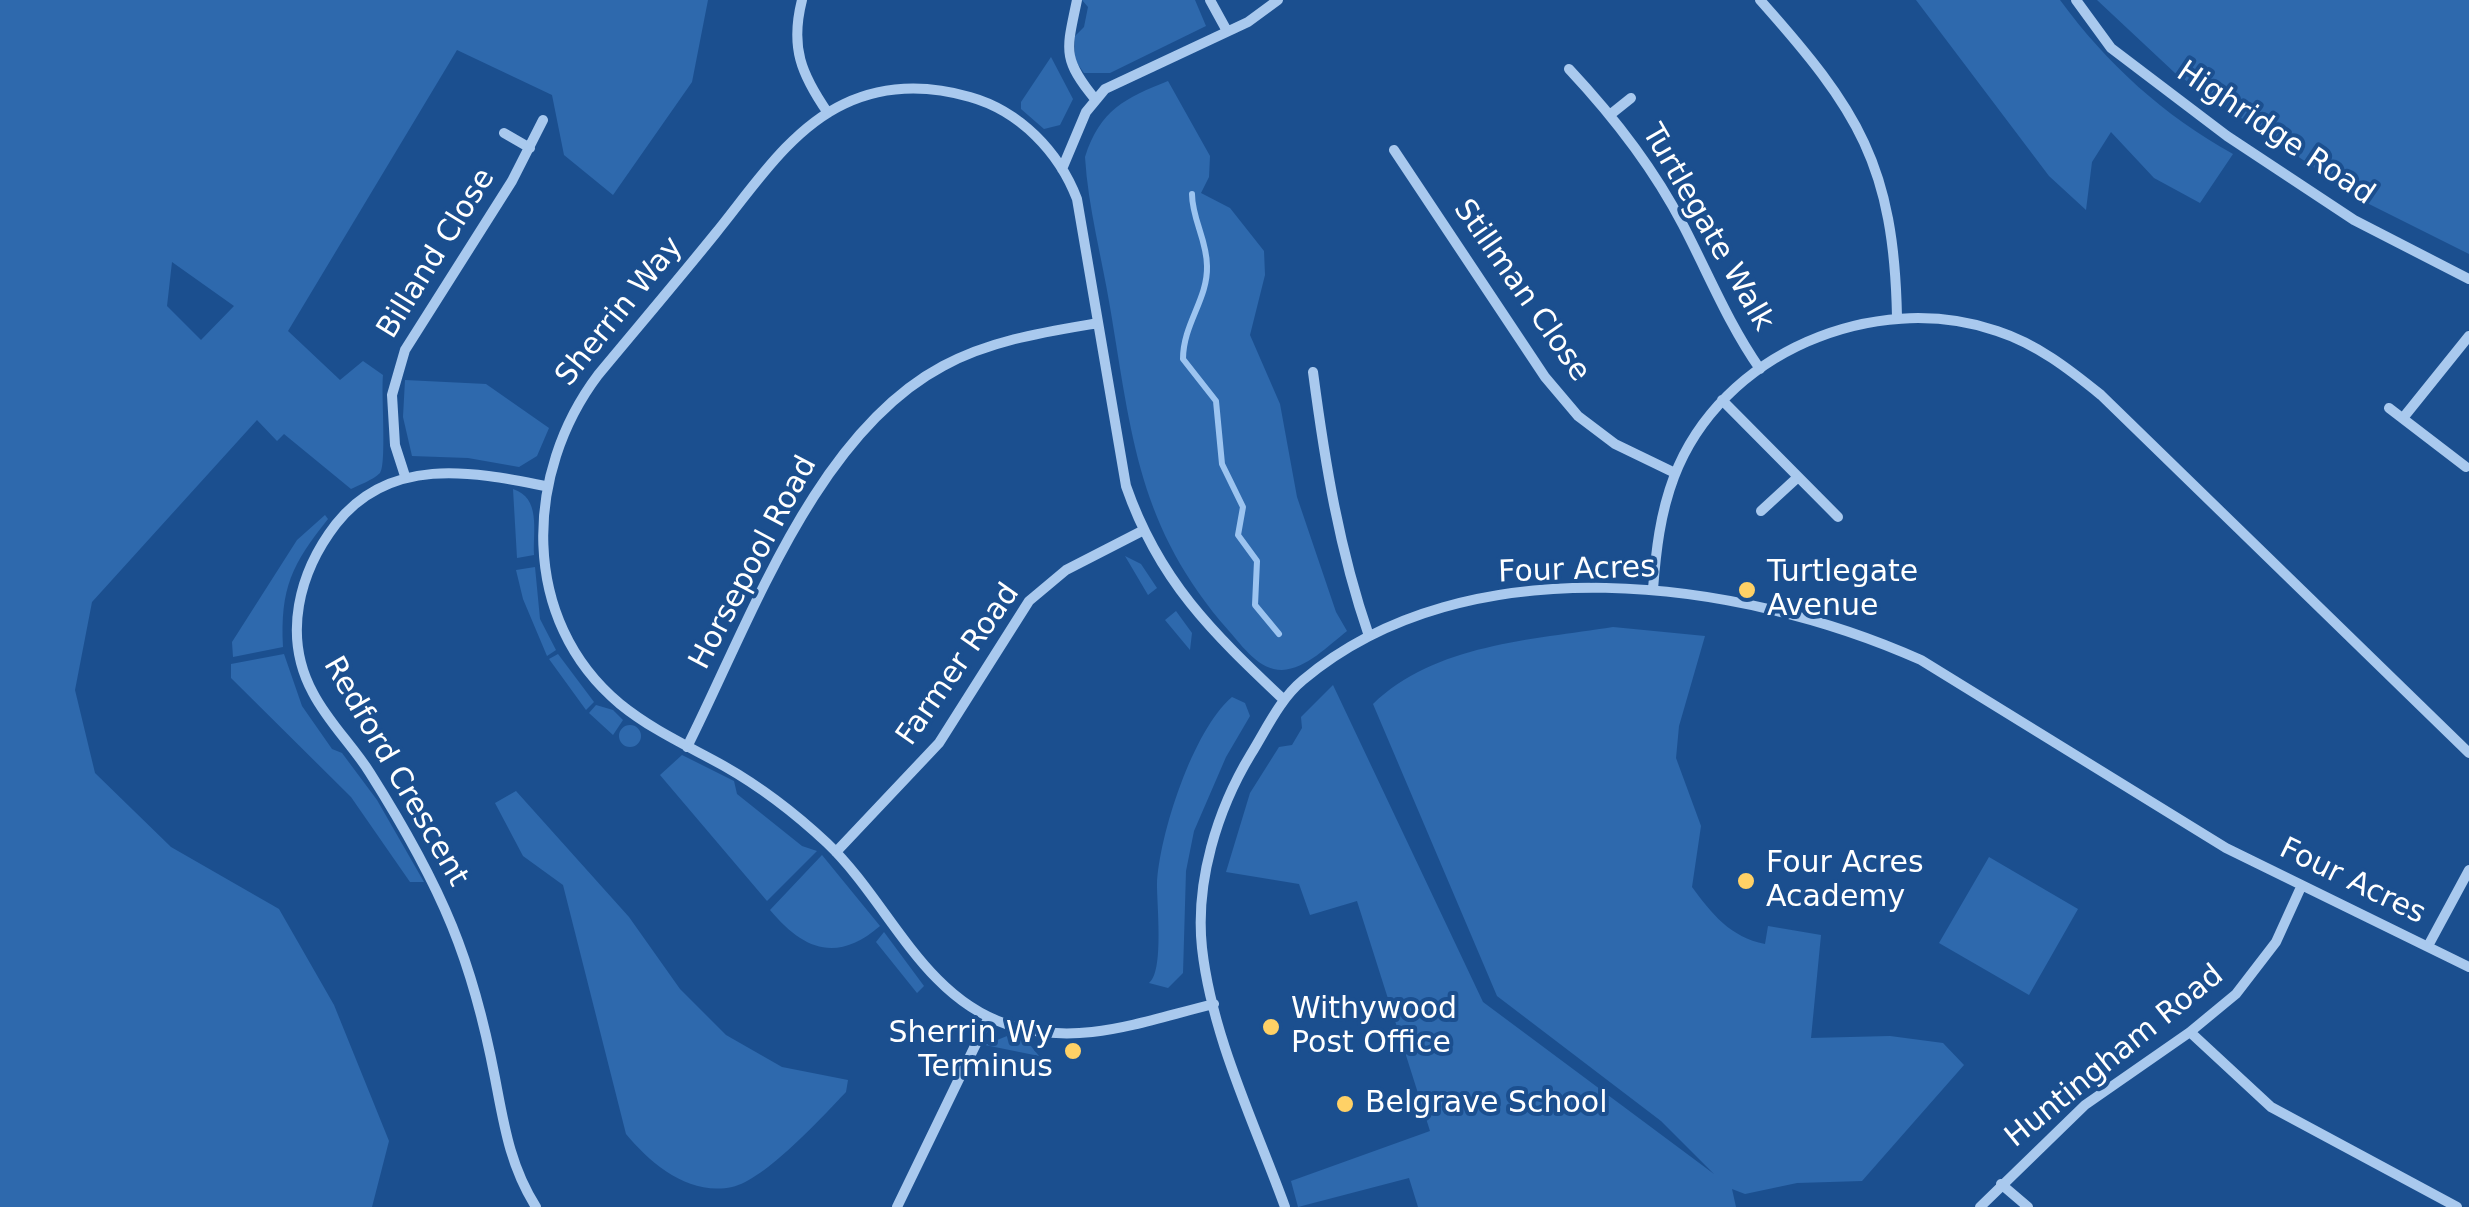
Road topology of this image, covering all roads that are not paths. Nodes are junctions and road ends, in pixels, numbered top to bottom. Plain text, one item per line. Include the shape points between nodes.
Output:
1 (802, 0) edge
2 (1077, 0) edge
3 (1210, 0) edge
4 (1278, 0) edge
5 (1760, 0) edge
6 (2076, 0) edge
7 (1227, 32) junction
8 (1569, 69) dead end
9 (1632, 98) dead end
10 (1095, 99) junction
11 (828, 113) junction
12 (1611, 114) junction
13 (543, 120) dead end
14 (504, 134) dead end
15 (530, 148) junction
16 (1394, 150) dead end
17 (1062, 168) junction
18 (2469, 279) edge
19 (1897, 316) junction
20 (1098, 323) junction
21 (2469, 336) edge
22 (1760, 369) junction
23 (1313, 372) dead end
24 (1722, 400) junction
25 (2389, 408) dead end
26 (2402, 418) junction
27 (2466, 468) dead end
28 (1675, 473) junction
29 (406, 476) junction
30 (1798, 477) junction
31 (545, 486) junction
32 (1761, 511) dead end
33 (1838, 517) dead end
34 (1142, 531) junction
35 (1653, 589) junction
36 (1369, 636) junction
37 (1284, 700) junction
38 (687, 748) junction
39 (2469, 753) edge
40 (836, 852) junction
41 (2469, 870) edge
42 (2301, 887) junction
43 (2428, 946) junction
44 (2469, 967) edge
45 (1214, 1004) junction
46 (989, 1018) junction
47 (2190, 1032) junction
48 (2001, 1184) junction
49 (536, 1207) edge
50 (897, 1207) edge
51 (1285, 1207) edge
52 (1980, 1207) edge
53 (2028, 1207) edge
54 (2458, 1207) edge

1 - 11 street via 794,43 798,63
2 - 10 street via 1068,58
3 - 7 street
4 - 7 street
5 - 19 street via 1824,71 1862,132 1887,203
6 - 18 street, Highridge Road via 2111,48 2227,136 2354,220
7 - 10 street
8 - 12 street, Turtlegate Walk
9 - 12 street
10 - 17 street
11 - 17 street, Sherrin Way via 894,89 964,95 1018,121
11 - 31 street, Sherrin Way via 773,163 588,389 564,427
12 - 22 street, Turtlegate Walk via 1683,226 1716,300
13 - 15 street, Billand Close
14 - 15 street
15 - 29 street, Billand Close via 400,361 392,395 395,445
16 - 28 street, Stillman Close via 1578,416 1615,444
17 - 20 street, Sherrin Way via 1076,199
19 - 22 street via 1824,333
19 - 39 street via 1996,330 2066,367
20 - 34 street, Sherrin Way via 1126,486
20 - 38 street, Horsepool Road via 1009,340 944,365 890,402 855,437 812,497
21 - 26 street
22 - 24 street
23 - 36 street via 1336,526
24 - 28 street
24 - 30 street
25 - 26 street
26 - 27 street
28 - 35 street via 1656,543
29 - 31 street, Redford Crescent via 444,471
29 - 49 street, Redford Crescent via 363,497 318,548 298,604 298,648 314,694 368,770 445,908 478,1002 512,1158
30 - 32 street
30 - 33 street
31 - 38 street, Sherrin Way via 541,527 548,580 575,647 616,701
34 - 37 street, Sherrin Way via 1178,593
34 - 40 street, Farmer Road via 1066,570 1029,601 938,744
35 - 36 street, Four Acres via 1544,590 1476,600
35 - 42 street, Four Acres via 1796,616 1909,655
36 - 37 street, Four Acres
37 - 45 street, Four Acres via 1227,798 1210,852 1202,948
38 - 40 street, Sherrin Way via 774,799
40 - 46 street, Sherrin Way via 940,982
41 - 43 street
42 - 43 street, Four Acres
42 - 47 street, Huntingham Road via 2258,969
43 - 44 street, Four Acres
45 - 46 street, Sherrin Way via 1083,1035 1032,1031
45 - 51 street, Four Acres
46 - 50 street
47 - 48 street, Huntingham Road via 2084,1106
47 - 54 street via 2271,1108
48 - 52 street, Huntingham Road
48 - 53 street

